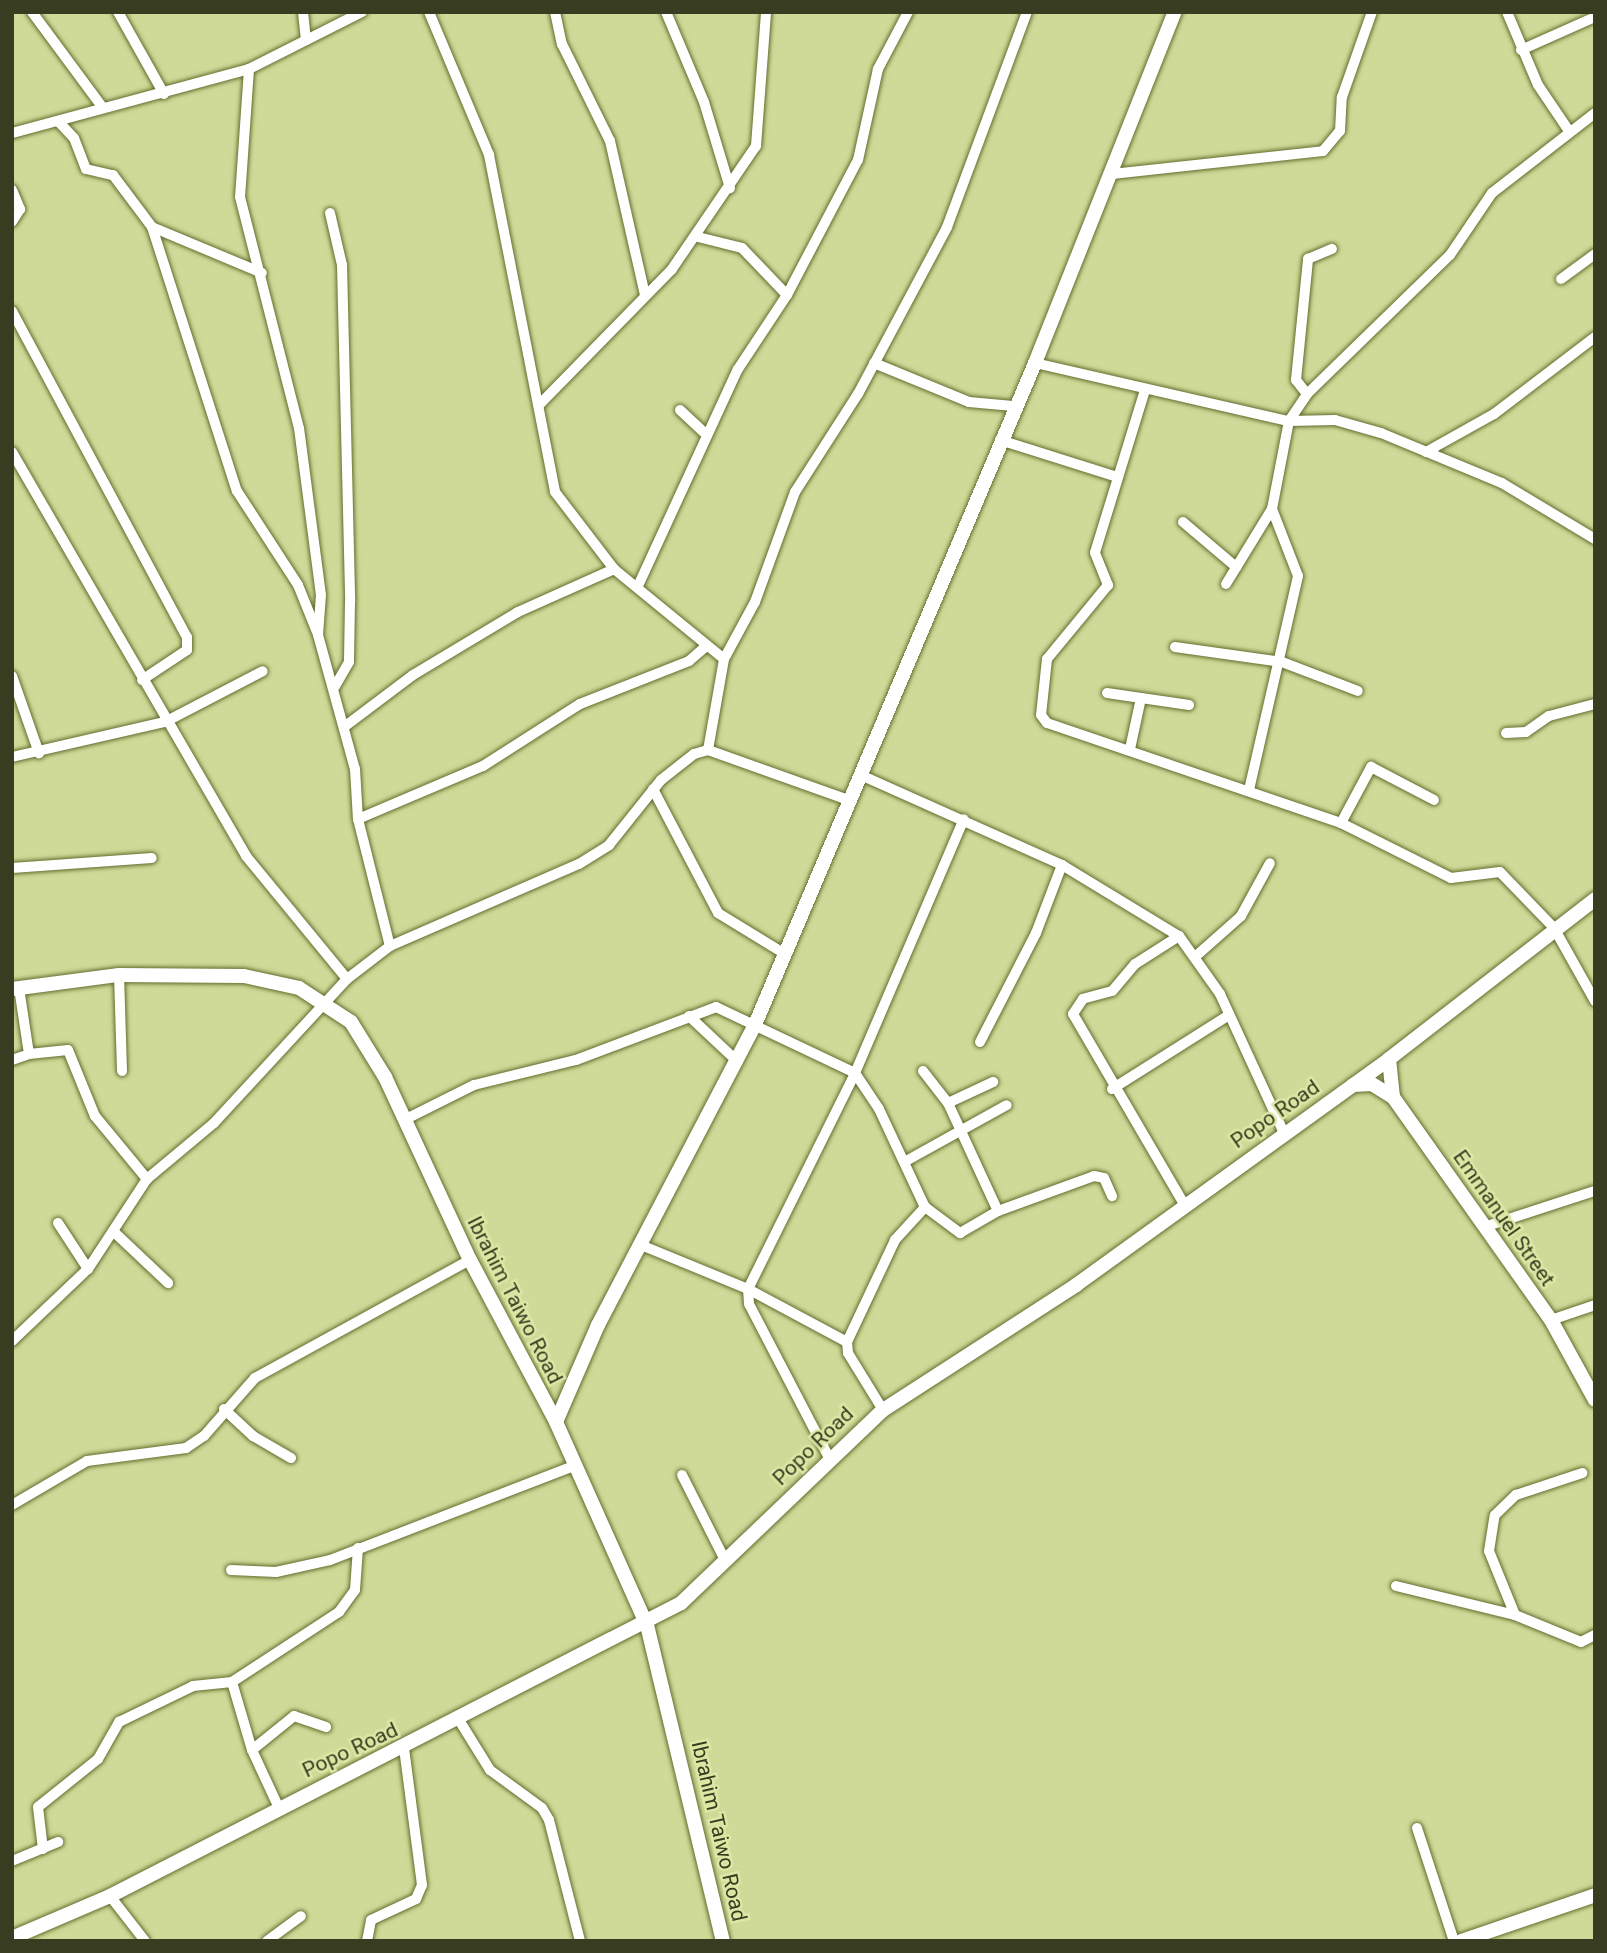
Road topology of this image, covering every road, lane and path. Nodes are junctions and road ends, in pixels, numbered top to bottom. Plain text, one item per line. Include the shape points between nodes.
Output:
1 (33, 12) edge
2 (118, 12) edge
3 (303, 12) edge
4 (362, 12) edge
5 (429, 12) edge
6 (555, 12) edge
7 (667, 12) edge
8 (766, 12) edge
9 (908, 12) edge
10 (1027, 12) edge
11 (1175, 12) edge
12 (1371, 12) edge
13 (1507, 12) edge
14 (1595, 17) edge
15 (306, 40) junction
16 (1521, 50) junction
17 (249, 69) junction
18 (164, 94) junction
19 (103, 108) junction
20 (1595, 113) edge
21 (58, 121) junction
22 (1569, 131) junction
23 (12, 133) edge
24 (1112, 174) junction
25 (730, 188) junction
26 (12, 190) edge
27 (330, 212) dead end
28 (12, 222) edge
29 (152, 227) junction
30 (698, 237) junction
31 (1332, 249) dead end
32 (1595, 254) edge
33 (262, 273) junction
34 (1561, 279) dead end
35 (645, 295) junction
36 (788, 295) junction
37 (12, 311) edge
38 (1595, 337) edge
39 (874, 363) junction
40 (1035, 363) junction
41 (1145, 390) junction
42 (1307, 394) junction
43 (539, 405) junction
44 (1013, 406) junction
45 (680, 410) dead end
46 (1289, 421) junction
47 (707, 435) junction
48 (1000, 440) junction
49 (12, 452) edge
50 (1426, 452) junction
51 (1117, 477) junction
52 (1272, 509) junction
53 (1183, 522) dead end
54 (1595, 539) edge
55 (1236, 567) junction
56 (614, 569) junction
57 (1226, 584) dead end
58 (638, 586) junction
59 (318, 635) junction
60 (1175, 646) dead end
61 (704, 648) junction
62 (724, 659) junction
63 (1282, 662) junction
64 (263, 671) dead end
65 (12, 676) edge
66 (142, 680) junction
67 (335, 686) junction
68 (1358, 691) dead end
69 (1107, 693) dead end
70 (1141, 698) junction
71 (1595, 704) edge
72 (1189, 705) dead end
73 (165, 722) junction
74 (344, 727) junction
75 (1506, 733) dead end
76 (1130, 749) junction
77 (708, 750) junction
78 (39, 753) junction
79 (12, 757) edge
80 (863, 776) junction
81 (653, 789) junction
82 (1250, 790) junction
83 (1434, 800) dead end
84 (851, 801) junction
85 (358, 819) junction
86 (964, 819) junction
87 (1341, 823) junction
88 (152, 858) dead end
89 (1270, 863) dead end
90 (1062, 865) junction
91 (12, 868) edge
92 (1595, 899) edge
93 (1554, 928) junction
94 (1179, 936) junction
95 (390, 946) junction
96 (785, 954) junction
97 (1196, 956) junction
98 (119, 975) junction
99 (347, 979) junction
100 (16, 989) edge
101 (1595, 1001) edge
102 (329, 1002) junction
103 (1229, 1015) junction
104 (689, 1016) junction
105 (754, 1027) junction
106 (980, 1042) dead end
107 (29, 1054) junction
108 (1390, 1059) junction
109 (12, 1060) edge
110 (737, 1062) junction
111 (122, 1071) dead end
112 (923, 1071) dead end
113 (855, 1073) junction
114 (992, 1082) dead end
115 (1352, 1085) junction
116 (1112, 1088) junction
117 (1393, 1097) junction
118 (948, 1103) junction
119 (1007, 1105) dead end
120 (406, 1119) junction
121 (960, 1126) junction
122 (1283, 1130) junction
123 (906, 1161) junction
124 (147, 1179) junction
125 (1595, 1191) edge
126 (1112, 1196) dead end
127 (1185, 1206) junction
128 (925, 1207) junction
129 (998, 1210) junction
130 (58, 1223) dead end
131 (1484, 1227) junction
132 (113, 1231) junction
133 (641, 1245) junction
134 (470, 1261) junction
135 (88, 1269) junction
136 (168, 1283) dead end
137 (748, 1289) junction
138 (1595, 1305) edge
139 (1550, 1320) junction
140 (12, 1341) edge
141 (847, 1342) junction
142 (1594, 1395) edge
143 (224, 1409) junction
144 (883, 1410) junction
145 (556, 1422) junction
146 (828, 1456) junction
147 (291, 1458) dead end
148 (574, 1466) junction
149 (1582, 1473) dead end
150 (681, 1475) dead end
151 (12, 1505) edge
152 (358, 1548) junction
153 (726, 1562) junction
154 (231, 1570) dead end
155 (1396, 1586) dead end
156 (1515, 1615) junction
157 (647, 1625) junction
158 (1595, 1634) edge
159 (232, 1682) junction
160 (459, 1720) junction
161 (326, 1727) dead end
162 (404, 1749) junction
163 (252, 1750) junction
164 (278, 1806) junction
165 (1417, 1828) dead end
166 (58, 1842) dead end
167 (43, 1849) junction
168 (12, 1861) edge
169 (1595, 1895) edge
170 (110, 1896) junction
171 (301, 1916) dead end
172 (12, 1938) edge
173 (145, 1941) edge
174 (267, 1941) edge
175 (366, 1941) edge
176 (580, 1941) edge
177 (723, 1941) edge
178 (1454, 1941) edge
179 (1461, 1941) edge

1 - 19 street
2 - 18 street
3 - 15 street
4 - 15 street
5 - 43 street via 489,155
6 - 35 street via 562,44 610,141
7 - 25 street via 704,102
8 - 25 street via 756,146
9 - 36 street via 878,69 858,160
10 - 39 street via 947,227
11 - 24 main road
12 - 24 street via 1342,97 1340,131 1323,151
13 - 16 street
14 - 16 street
15 - 17 street
16 - 22 street
17 - 18 street
17 - 33 street via 240,197
18 - 19 street
19 - 21 street
20 - 22 street
21 - 23 street
21 - 29 street via 74,138 86,169 105,170 121,181
22 - 42 street via 1492,193 1450,255
24 - 40 main road
25 - 30 street
26 - 28 street via 20,215
27 - 67 street via 342,265 350,602 349,662
29 - 33 street
29 - 59 street via 237,491 298,586
30 - 35 street
30 - 36 street via 742,248
31 - 42 street via 1308,259 1296,380
32 - 34 street
33 - 59 street via 299,428 321,594
35 - 43 street
36 - 47 street via 738,369
37 - 66 street via 187,637 187,650
38 - 50 street via 1494,414
39 - 44 street via 969,402
39 - 62 street via 795,492 755,602
40 - 41 street
40 - 44 main road
41 - 46 street
41 - 51 street
42 - 46 street
43 - 56 street via 555,492
44 - 48 main road
45 - 47 street
46 - 50 street via 1335,420
46 - 52 street
47 - 58 street
48 - 51 street
48 - 80 main road
49 - 66 street
50 - 54 street via 1502,483
51 - 76 street via 1095,553 1108,585 1047,659 1038,705 1047,723
52 - 55 street
52 - 63 street via 1298,576
53 - 55 street
55 - 57 street
56 - 58 street
56 - 74 street via 518,612 413,675
58 - 61 street
59 - 67 street
60 - 63 street
61 - 62 street
61 - 85 street via 689,661 580,704 483,766
62 - 77 street
63 - 68 street
63 - 82 street
64 - 73 street
65 - 78 street
66 - 73 street
67 - 74 street
69 - 70 street
70 - 72 street
70 - 76 street
71 - 75 street via 1549,716 1526,732
73 - 78 street
73 - 99 street via 246,856
74 - 85 street
76 - 82 street
77 - 81 street via 676,766
77 - 84 street
78 - 79 street
80 - 84 main road
80 - 86 street
81 - 95 street via 609,845 579,864
81 - 96 street via 718,914
82 - 87 street
83 - 87 street via 1371,766
84 - 96 main road
85 - 95 street
86 - 90 street
86 - 113 street
87 - 93 street via 1451,878 1500,872
88 - 91 street
89 - 97 street via 1241,916
90 - 94 street
90 - 106 street via 1036,933
92 - 93 main road, Popo Road
93 - 101 street
93 - 108 main road, Popo Road
94 - 97 street
94 - 116 street via 1135,964 1112,991 1083,999 1073,1014
95 - 99 street
96 - 105 main road
97 - 103 street
98 - 100 main road
98 - 102 main road via 244,976
98 - 111 street
99 - 102 street
100 - 107 street
102 - 120 main road, Ibrahim Taiwo Road via 363,1040
102 - 124 street via 214,1123
103 - 116 street
103 - 122 street
104 - 105 street via 716,1007
104 - 110 street
104 - 120 street via 576,1060 474,1085
105 - 110 main road
105 - 113 street
107 - 109 street
107 - 124 street via 68,1050 95,1116
108 - 115 main road, Popo Road
108 - 117 main road
110 - 133 main road
112 - 118 street
113 - 123 street
113 - 137 street
114 - 118 street
115 - 117 main road via 1372,1084
115 - 122 main road, Popo Road
116 - 127 street via 1133,1109
117 - 131 main road, Emmanuel Street
118 - 121 street
119 - 121 street
120 - 134 main road, Ibrahim Taiwo Road
121 - 123 street
121 - 129 street
122 - 127 main road, Popo Road
123 - 128 street
124 - 132 street
125 - 131 street
126 - 129 street via 1104,1178 1094,1176
127 - 144 main road, Popo Road
128 - 129 street via 960,1233
128 - 141 street via 895,1240
130 - 135 street
131 - 139 main road, Emmanuel Street
132 - 135 street
132 - 136 street
133 - 137 street
133 - 145 main road
134 - 143 street via 256,1378
134 - 145 main road, Ibrahim Taiwo Road
135 - 140 street via 57,1305
137 - 141 street
137 - 146 street via 749,1304
138 - 139 street
139 - 142 main road, Emmanuel Street
141 - 144 street via 848,1353
143 - 147 street via 253,1436
143 - 151 street via 204,1436 186,1448 87,1461
144 - 146 main road, Popo Road
145 - 148 main road, Ibrahim Taiwo Road
146 - 153 main road, Popo Road
148 - 152 street
148 - 157 main road, Ibrahim Taiwo Road
149 - 156 street via 1516,1494 1495,1514 1489,1551
150 - 153 street
152 - 154 street via 276,1572
152 - 159 street via 355,1590 339,1612
153 - 157 main road, Popo Road
155 - 156 street
156 - 158 street via 1581,1642
157 - 160 main road, Popo Road
157 - 177 main road, Ibrahim Taiwo Road
159 - 163 street
159 - 167 street via 193,1686 119,1722 98,1759 38,1807
160 - 162 main road, Popo Road
160 - 176 street via 490,1770 542,1808
161 - 163 street via 294,1716
162 - 164 main road, Popo Road
162 - 175 street via 422,1885 416,1899 371,1920
163 - 164 street
164 - 170 main road, Popo Road
165 - 178 street
166 - 167 street
167 - 168 street
169 - 179 main road
170 - 172 main road, Popo Road
170 - 173 street
171 - 174 street

